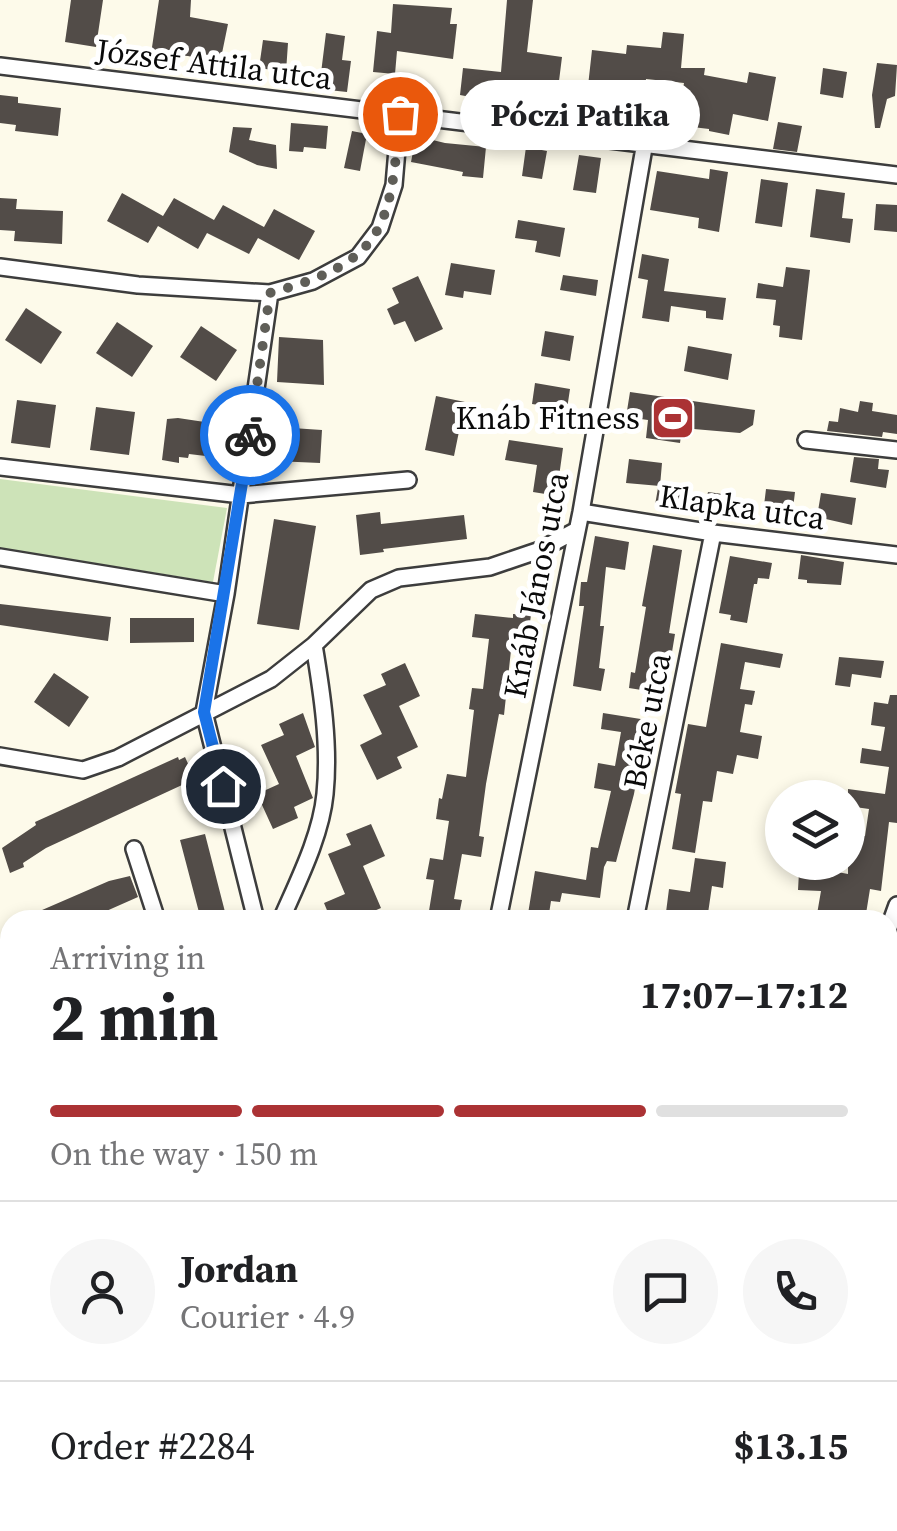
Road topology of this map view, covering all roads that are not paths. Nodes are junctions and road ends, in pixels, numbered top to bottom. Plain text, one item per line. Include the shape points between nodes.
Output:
1 (0, 66) edge
2 (400, 114) junction
3 (645, 142) junction
4 (897, 176) edge
5 (0, 267) edge
6 (270, 293) junction
7 (806, 440) dead end
8 (897, 450) edge
9 (0, 467) edge
10 (408, 480) dead end
11 (241, 495) junction
12 (581, 512) junction
13 (575, 531) junction
14 (713, 533) junction
15 (540, 550) junction
16 (897, 555) edge
17 (0, 557) edge
18 (568, 561) junction
19 (226, 594) junction
20 (314, 645) junction
21 (204, 712) junction
22 (0, 756) edge
23 (134, 850) dead end
24 (154, 910) edge
25 (254, 910) edge
26 (285, 910) edge
27 (500, 910) edge
28 (636, 910) edge

1 - 2 street, József Attila utca
2 - 3 street, József Attila utca
2 - 6 street via 394,185 380,228 358,257 313,281
3 - 4 street, József Attila utca
3 - 12 street, Knáb János utca
5 - 6 street
6 - 11 street
7 - 8 street
9 - 11 street
10 - 11 street
11 - 19 street
12 - 13 street, Knáb János utca
12 - 14 street, Klapka utca
13 - 15 street
13 - 18 street, Knáb János utca
14 - 16 street, Klapka utca
14 - 28 street, Béke utca
15 - 18 street
15 - 20 street via 490,567 436,572 370,590
17 - 19 street
18 - 27 street, Knáb János utca
19 - 21 street
20 - 21 street via 271,680
20 - 26 street via 325,795
21 - 22 street via 83,770
21 - 25 street
23 - 24 street

